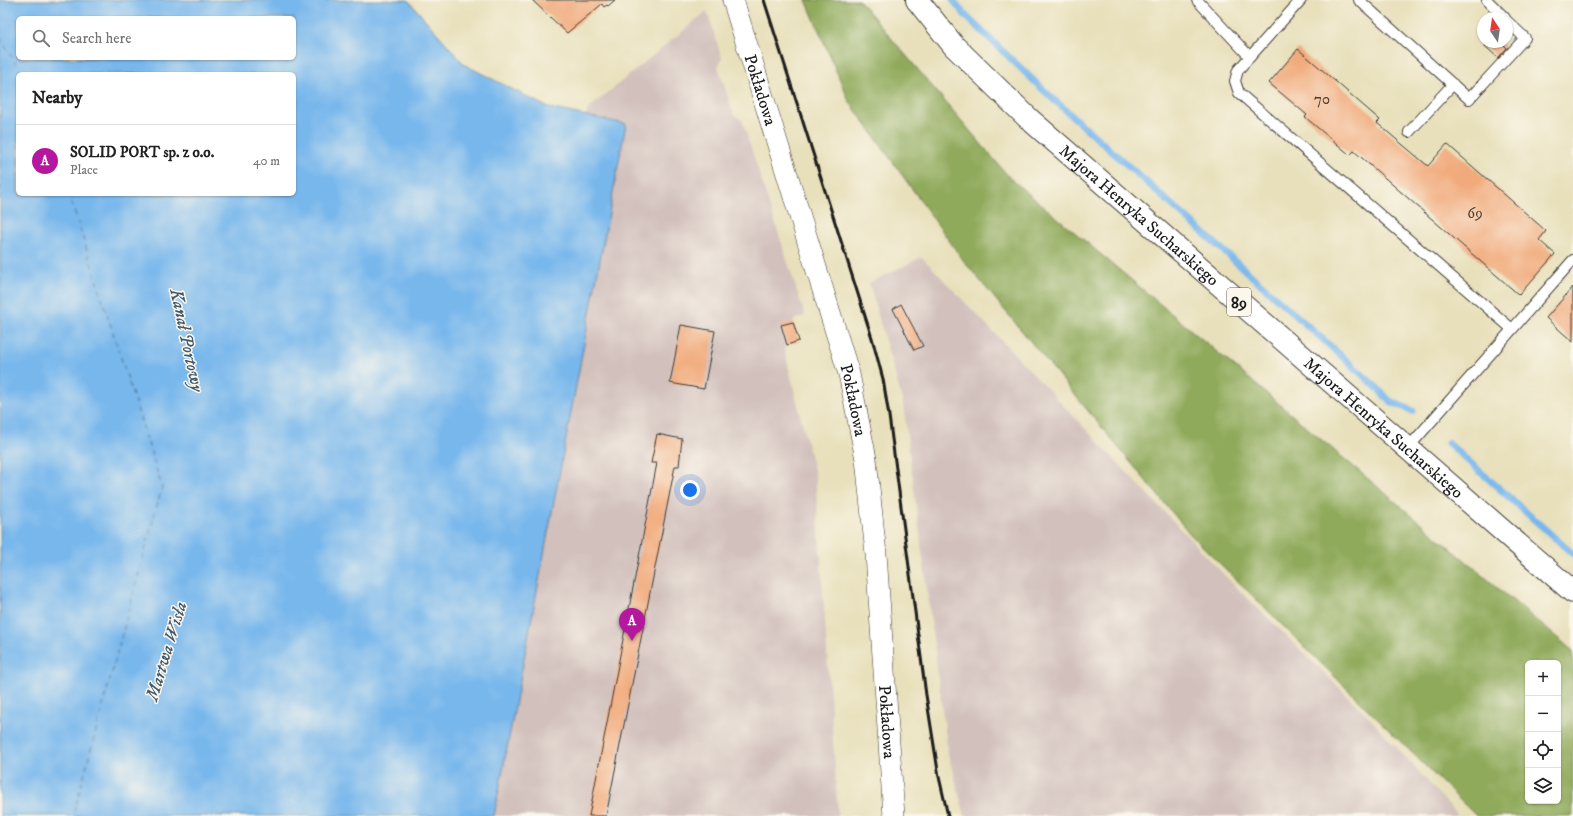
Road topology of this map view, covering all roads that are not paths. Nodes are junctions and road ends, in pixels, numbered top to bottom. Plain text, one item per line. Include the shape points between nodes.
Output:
1 (733, 0) edge
2 (917, 0) edge
3 (1197, 0) edge
4 (1301, 0) edge
5 (1360, 0) edge
6 (1487, 0) edge
7 (1498, 12) edge
8 (1513, 26) edge
9 (1250, 57) junction
10 (1453, 84) junction
11 (1409, 132) dead end
12 (1573, 260) edge
13 (1512, 328) junction
14 (1408, 448) junction
15 (1573, 592) edge
16 (894, 816) edge

1 - 16 street, Pokładowa via 849,374 866,459 876,554
2 - 14 highway, Majora Henryka Sucharskiego / 89 via 954,46 1028,118
3 - 9 lane
4 - 9 lane
5 - 10 lane
6 - 7 lane
8 - 10 lane via 1525,38 1469,99
9 - 13 lane via 1238,70 1235,81 1239,93
10 - 11 lane
12 - 13 lane
13 - 14 lane
14 - 15 highway, Majora Henryka Sucharskiego / 89

